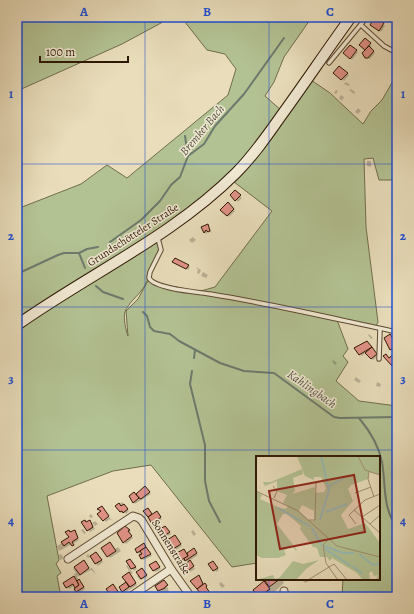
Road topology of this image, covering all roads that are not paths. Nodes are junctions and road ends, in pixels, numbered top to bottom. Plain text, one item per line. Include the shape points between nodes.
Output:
1 (351, 17) edge
2 (367, 17) edge
3 (361, 25) junction
4 (397, 53) edge
5 (329, 63) dead end
6 (157, 236) junction
7 (17, 325) edge
8 (380, 329) junction
9 (397, 332) edge
10 (379, 360) dead end
11 (68, 559) dead end
12 (171, 568) junction
13 (130, 597) edge
14 (191, 597) edge

1 - 6 main road, Grundschötteler Straße via 250,158 203,202
2 - 3 lane
3 - 4 lane
3 - 5 lane
6 - 7 main road, Grundschötteler Straße via 50,301
6 - 8 lane via 161,250 150,272 149,278 152,282
8 - 9 lane
8 - 10 lane
11 - 12 street, Sonnenstraße via 136,516 142,521
12 - 13 street
12 - 14 street, Sonnenstraße

